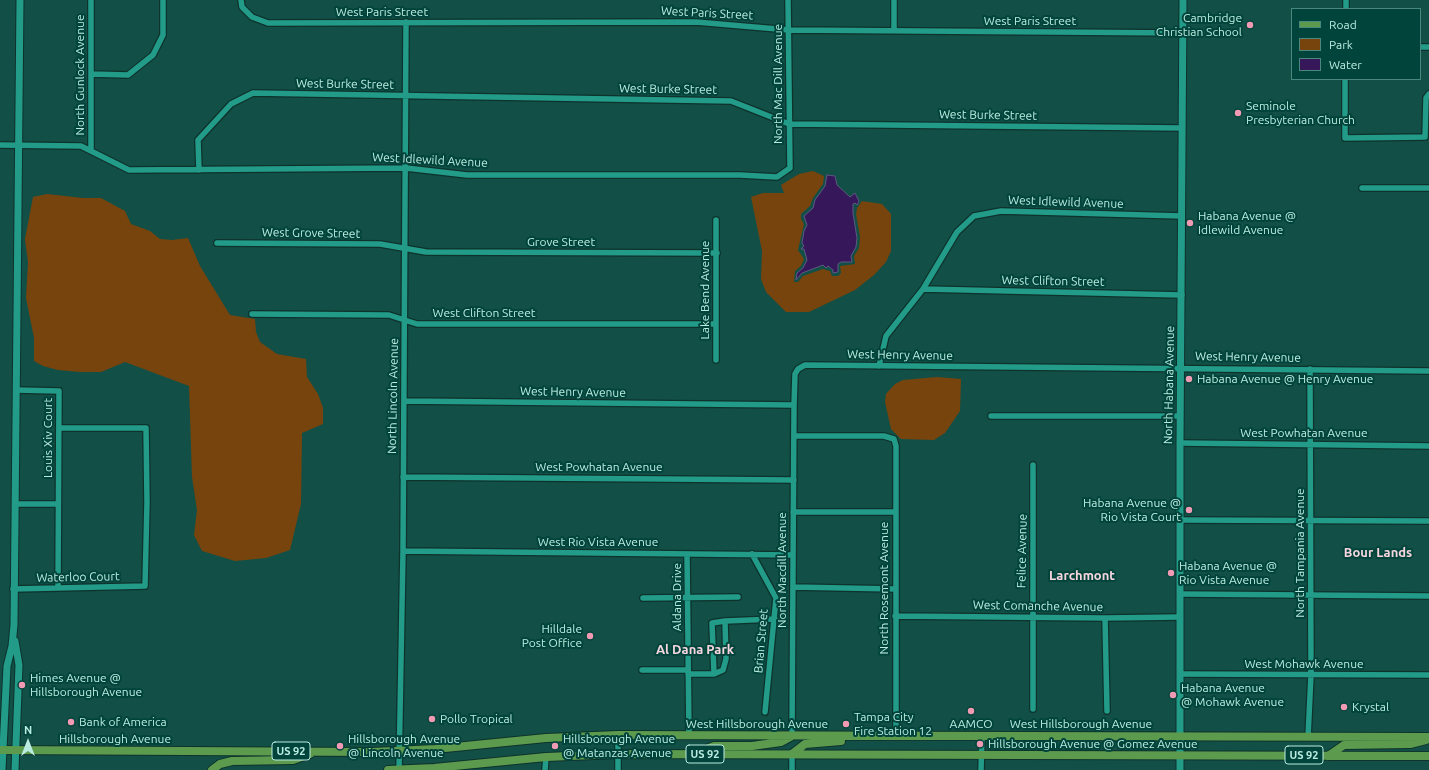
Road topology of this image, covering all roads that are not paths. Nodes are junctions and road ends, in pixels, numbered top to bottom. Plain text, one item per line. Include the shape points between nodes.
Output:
1 (20, 0) edge
2 (91, 0) edge
3 (163, 0) edge
4 (241, 0) edge
5 (788, 0) edge
6 (894, 0) edge
7 (1183, 0) edge
8 (406, 22) junction
9 (789, 30) junction
10 (894, 31) junction
11 (1183, 33) junction
12 (91, 74) junction
13 (1345, 80) edge
14 (1429, 94) edge
15 (406, 96) junction
16 (789, 124) junction
17 (1182, 128) junction
18 (0, 145) edge
19 (19, 146) junction
20 (91, 151) junction
21 (406, 168) junction
22 (790, 168) joint
23 (199, 170) junction
24 (1362, 188) dead end
25 (1429, 188) edge
26 (1182, 216) junction
27 (716, 220) dead end
28 (217, 243) dead end
29 (405, 248) junction
30 (717, 253) junction
31 (924, 289) junction
32 (1182, 295) junction
33 (252, 314) dead end
34 (405, 321) junction
35 (716, 324) junction
36 (716, 360) dead end
37 (879, 366) junction
38 (1180, 368) junction
39 (1310, 369) junction
40 (1429, 371) edge
41 (16, 390) junction
42 (404, 401) junction
43 (794, 405) junction
44 (991, 416) dead end
45 (1180, 416) junction
46 (60, 428) junction
47 (794, 436) junction
48 (1180, 444) junction
49 (1310, 444) junction
50 (1429, 446) edge
51 (1033, 466) dead end
52 (403, 477) junction
53 (794, 480) junction
54 (16, 504) junction
55 (58, 504) junction
56 (793, 512) junction
57 (895, 512) junction
58 (1180, 520) junction
59 (1311, 520) junction
60 (1429, 521) edge
61 (403, 551) junction
62 (687, 554) junction
63 (752, 554) junction
64 (793, 555) junction
65 (793, 587) junction
66 (58, 588) junction
67 (13, 589) junction
68 (895, 589) junction
69 (1180, 594) junction
70 (1311, 596) junction
71 (1429, 596) edge
72 (688, 597) junction
73 (738, 597) dead end
74 (643, 598) dead end
75 (895, 616) junction
76 (1032, 617) junction
77 (1180, 617) junction
78 (1106, 618) junction
79 (775, 619) junction
80 (725, 621) junction
81 (13, 635) junction
82 (642, 670) dead end
83 (688, 672) junction
84 (714, 674) junction
85 (1180, 674) junction
86 (1311, 675) junction
87 (1429, 675) edge
88 (1033, 709) dead end
89 (1106, 711) dead end
90 (765, 712) dead end
91 (618, 735) junction
92 (689, 735) junction
93 (792, 735) junction
94 (896, 736) junction
95 (982, 736) junction
96 (1179, 736) junction
97 (1308, 737) junction
98 (1429, 738) edge
99 (1, 750) edge
100 (16, 750) junction
101 (401, 750) junction
102 (182, 751) joint
103 (316, 752) junction
104 (618, 754) junction
105 (695, 754) junction
106 (792, 754) junction
107 (981, 755) junction
108 (1180, 755) junction
109 (1328, 756) junction
110 (1429, 756) edge
111 (546, 757) junction
112 (471, 767) edge
113 (2, 770) edge
114 (15, 770) edge
115 (212, 770) edge
116 (388, 770) edge
117 (399, 770) edge
118 (545, 770) edge
119 (618, 770) edge
120 (792, 770) edge
121 (981, 770) edge
122 (1180, 770) edge

1 - 19 street
2 - 12 street, North Gunlock Avenue
3 - 12 street via 163,35 153,55 128,75
4 - 8 street, West Paris Street via 242,6 252,18 268,23
5 - 9 street, North Mac Dill Avenue
6 - 10 street
7 - 11 street, North Habana Avenue
8 - 9 street, West Paris Street via 696,22
8 - 15 street, North Lincoln Avenue
9 - 10 street, West Paris Street
9 - 16 street, North Mac Dill Avenue
10 - 11 street, West Paris Street
11 - 17 street, North Habana Avenue
12 - 20 street, North Gunlock Avenue
13 - 14 street via 1345,138 1425,137 1426,98
15 - 16 street, West Burke Street via 731,101
15 - 21 street, North Lincoln Avenue
15 - 23 street, West Burke Street via 253,93 231,104 198,140
16 - 17 street, West Burke Street
16 - 22 street, North Mac Dill Avenue
17 - 26 street, North Habana Avenue
18 - 19 street, West Idlewild Avenue
19 - 20 street, West Idlewild Avenue via 81,146
19 - 41 street
20 - 23 street, West Idlewild Avenue via 129,170
21 - 22 street, West Idlewild Avenue via 467,175 777,177
21 - 23 street, West Idlewild Avenue
21 - 29 street, North Lincoln Avenue
24 - 25 street
26 - 31 street, West Idlewild Avenue via 1001,211 974,216 957,232
26 - 32 street, North Habana Avenue
27 - 30 street, Lake Bend Avenue
28 - 29 street, West Grove Street via 380,244
29 - 30 street, Grove Street via 426,252
29 - 34 street, North Lincoln Avenue
30 - 35 street, Lake Bend Avenue
31 - 32 street, West Clifton Street
31 - 37 street, West Idlewild Avenue via 886,336
32 - 38 street, North Habana Avenue
33 - 34 street, West Clifton Street via 389,316
34 - 35 street, West Clifton Street via 417,324
34 - 42 street, North Lincoln Avenue
35 - 36 street, Lake Bend Avenue
37 - 38 street, West Henry Avenue
37 - 43 street, West Henry Avenue via 805,365 795,374
38 - 39 street, West Henry Avenue
38 - 45 street, North Habana Avenue
39 - 40 street, West Henry Avenue
39 - 49 street, North Tampania Avenue
41 - 46 street, Louis Xiv Court via 59,391
41 - 54 street
42 - 43 street, West Henry Avenue
42 - 52 street, North Lincoln Avenue
43 - 47 street, North Macdill Avenue
44 - 45 street
45 - 48 street, North Habana Avenue
46 - 55 street, Louis Xiv Court
46 - 66 street, Waterloo Court via 146,428 147,502 145,586
47 - 53 street, North Macdill Avenue
47 - 57 street, North Rosemont Avenue via 884,436 894,439
48 - 49 street, West Powhatan Avenue
48 - 58 street, North Habana Avenue
49 - 50 street, West Powhatan Avenue
49 - 59 street, North Tampania Avenue
51 - 76 street, Felice Avenue
52 - 53 street, West Powhatan Avenue
52 - 61 street, North Lincoln Avenue
53 - 56 street, North Macdill Avenue
54 - 55 street
54 - 67 street
55 - 66 street, Louis Xiv Court
56 - 57 street
56 - 64 street, North Macdill Avenue
57 - 68 street, North Rosemont Avenue
58 - 59 street
58 - 69 street, North Habana Avenue
59 - 60 street
59 - 70 street, North Tampania Avenue
61 - 62 street, West Rio Vista Avenue
61 - 101 street, North Lincoln Avenue
62 - 63 street, West Rio Vista Avenue
62 - 72 street, Aldana Drive
63 - 64 street, West Rio Vista Avenue
63 - 79 street, Brian Street via 776,598
64 - 65 street, North Macdill Avenue
65 - 68 street
65 - 93 street, North Macdill Avenue
66 - 67 street, Waterloo Court
67 - 81 street
68 - 75 street, North Rosemont Avenue
69 - 70 street
69 - 77 street, North Habana Avenue
70 - 71 street
70 - 86 street, North Tampania Avenue
72 - 73 street
72 - 74 street
72 - 83 street, Aldana Drive
75 - 76 street, West Comanche Avenue
75 - 94 street, North Rosemont Avenue
76 - 78 street, West Comanche Avenue
76 - 88 street, Felice Avenue
77 - 78 street, West Comanche Avenue
77 - 85 street, North Habana Avenue
78 - 89 street
79 - 80 street
79 - 90 street, Brian Street
80 - 84 street via 726,659 723,670
80 - 84 street via 712,623
81 - 99 street via 7,666
81 - 100 street via 19,665
82 - 83 street
83 - 84 street
83 - 92 street, Aldana Drive
85 - 86 street, West Mohawk Avenue
85 - 96 street, North Habana Avenue
86 - 87 street, West Mohawk Avenue
86 - 97 street, North Tampania Avenue
91 - 92 main road, West Hillsborough Avenue / US 92
91 - 101 main road, West Hillsborough Avenue / US 92
91 - 104 street
92 - 93 main road, West Hillsborough Avenue / US 92
93 - 94 main road, West Hillsborough Avenue / US 92
93 - 105 main road via 781,742 752,746 714,746
94 - 95 main road, West Hillsborough Avenue / US 92
94 - 106 main road via 890,741 806,744
95 - 96 main road, West Hillsborough Avenue / US 92
95 - 107 street
96 - 97 main road, West Hillsborough Avenue / US 92
96 - 108 street, North Habana Avenue
97 - 98 main road, West Hillsborough Avenue / US 92
98 - 109 main road via 1410,744 1344,745
99 - 100 main road, Hillsborough Avenue / US 92
99 - 113 street
100 - 102 main road, Hillsborough Avenue / US 92
100 - 114 street
101 - 103 main road, West Hillsborough Avenue / US 92
101 - 117 street, North Lincoln Avenue
102 - 103 main road, West Hillsborough Avenue / US 92
103 - 115 main road via 293,760 232,761 220,764
104 - 105 main road, US 92
104 - 111 main road, US 92
104 - 119 street
105 - 106 main road, US 92
106 - 107 main road, US 92
106 - 120 street
107 - 108 main road, US 92
107 - 121 street
108 - 109 main road, US 92
108 - 122 street, North Habana Avenue
109 - 110 main road, US 92
111 - 112 main road, US 92
111 - 118 street
112 - 117 main road, US 92
116 - 117 main road, US 92

